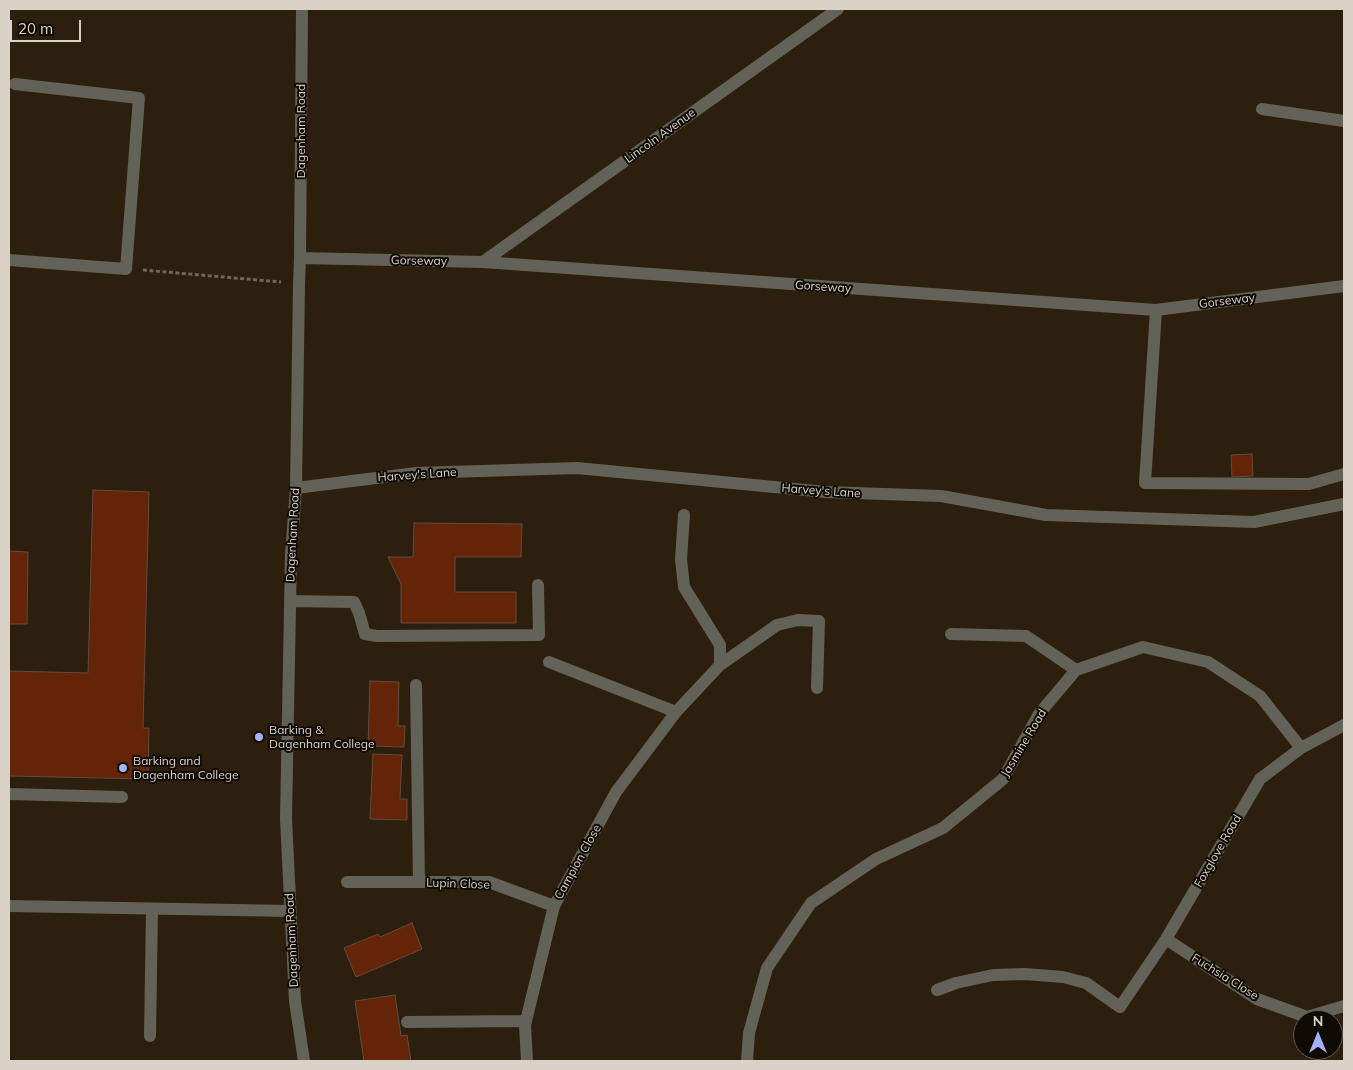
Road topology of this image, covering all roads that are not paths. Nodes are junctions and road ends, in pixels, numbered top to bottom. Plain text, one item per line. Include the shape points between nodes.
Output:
1 (302, 9) edge
2 (838, 9) edge
3 (15, 84) dead end
4 (1262, 109) dead end
5 (1344, 121) edge
6 (300, 258) junction
7 (9, 260) edge
8 (483, 262) junction
9 (1344, 286) edge
10 (1156, 310) junction
11 (1344, 474) edge
12 (296, 488) junction
13 (1344, 504) edge
14 (684, 515) dead end
15 (538, 585) dead end
16 (290, 601) junction
17 (951, 634) dead end
18 (549, 662) dead end
19 (720, 665) junction
20 (1076, 670) junction
21 (416, 685) dead end
22 (817, 688) dead end
23 (676, 712) junction
24 (1344, 725) edge
25 (1301, 748) junction
26 (9, 794) edge
27 (122, 797) dead end
28 (347, 882) dead end
29 (419, 882) junction
30 (9, 906) edge
31 (554, 906) junction
32 (152, 909) junction
33 (290, 911) junction
34 (1166, 940) junction
35 (938, 990) dead end
36 (1344, 1006) edge
37 (526, 1021) junction
38 (407, 1022) dead end
39 (150, 1036) dead end
40 (304, 1061) edge
41 (527, 1061) edge
42 (747, 1061) edge

1 - 6 street, Dagenham Road
2 - 8 street, Lincoln Avenue
3 - 7 street via 139,98 126,269
4 - 5 street
6 - 8 street, Gorseway
6 - 12 street, Dagenham Road
8 - 10 street, Gorseway
9 - 10 street, Gorseway
10 - 11 street via 1145,483 1309,484
12 - 13 street, Harvey's Lane via 416,473 577,468 826,492 941,496 1046,515 1254,522
12 - 16 street, Dagenham Road
14 - 19 street via 681,559 684,587 720,645
15 - 16 street via 539,635 377,636 365,634 354,602
16 - 33 street, Dagenham Road via 286,819
17 - 20 street via 1026,636
18 - 23 street
19 - 22 street, Campion Close via 777,624 818,620
19 - 23 street, Campion Close
20 - 25 street via 1143,647 1208,662 1260,696
20 - 42 street, Jasmine Road via 1039,714 1003,779 943,828 876,859 811,903 767,968 749,1033
21 - 29 street
23 - 31 street, Campion Close via 616,792
24 - 25 street, Foxglove Road
25 - 34 street, Foxglove Road via 1260,779
26 - 27 street
28 - 29 street, Lupin Close
29 - 31 street, Lupin Close via 489,882
30 - 32 street
31 - 37 street, Campion Close
32 - 33 street
32 - 39 street
33 - 40 street, Dagenham Road via 295,1001
34 - 35 street, Foxglove Road via 1120,1007 1086,983 1063,977 993,975
34 - 36 street, Fuchsia Close via 1257,999 1307,1017
37 - 38 street
37 - 41 street, Campion Close

